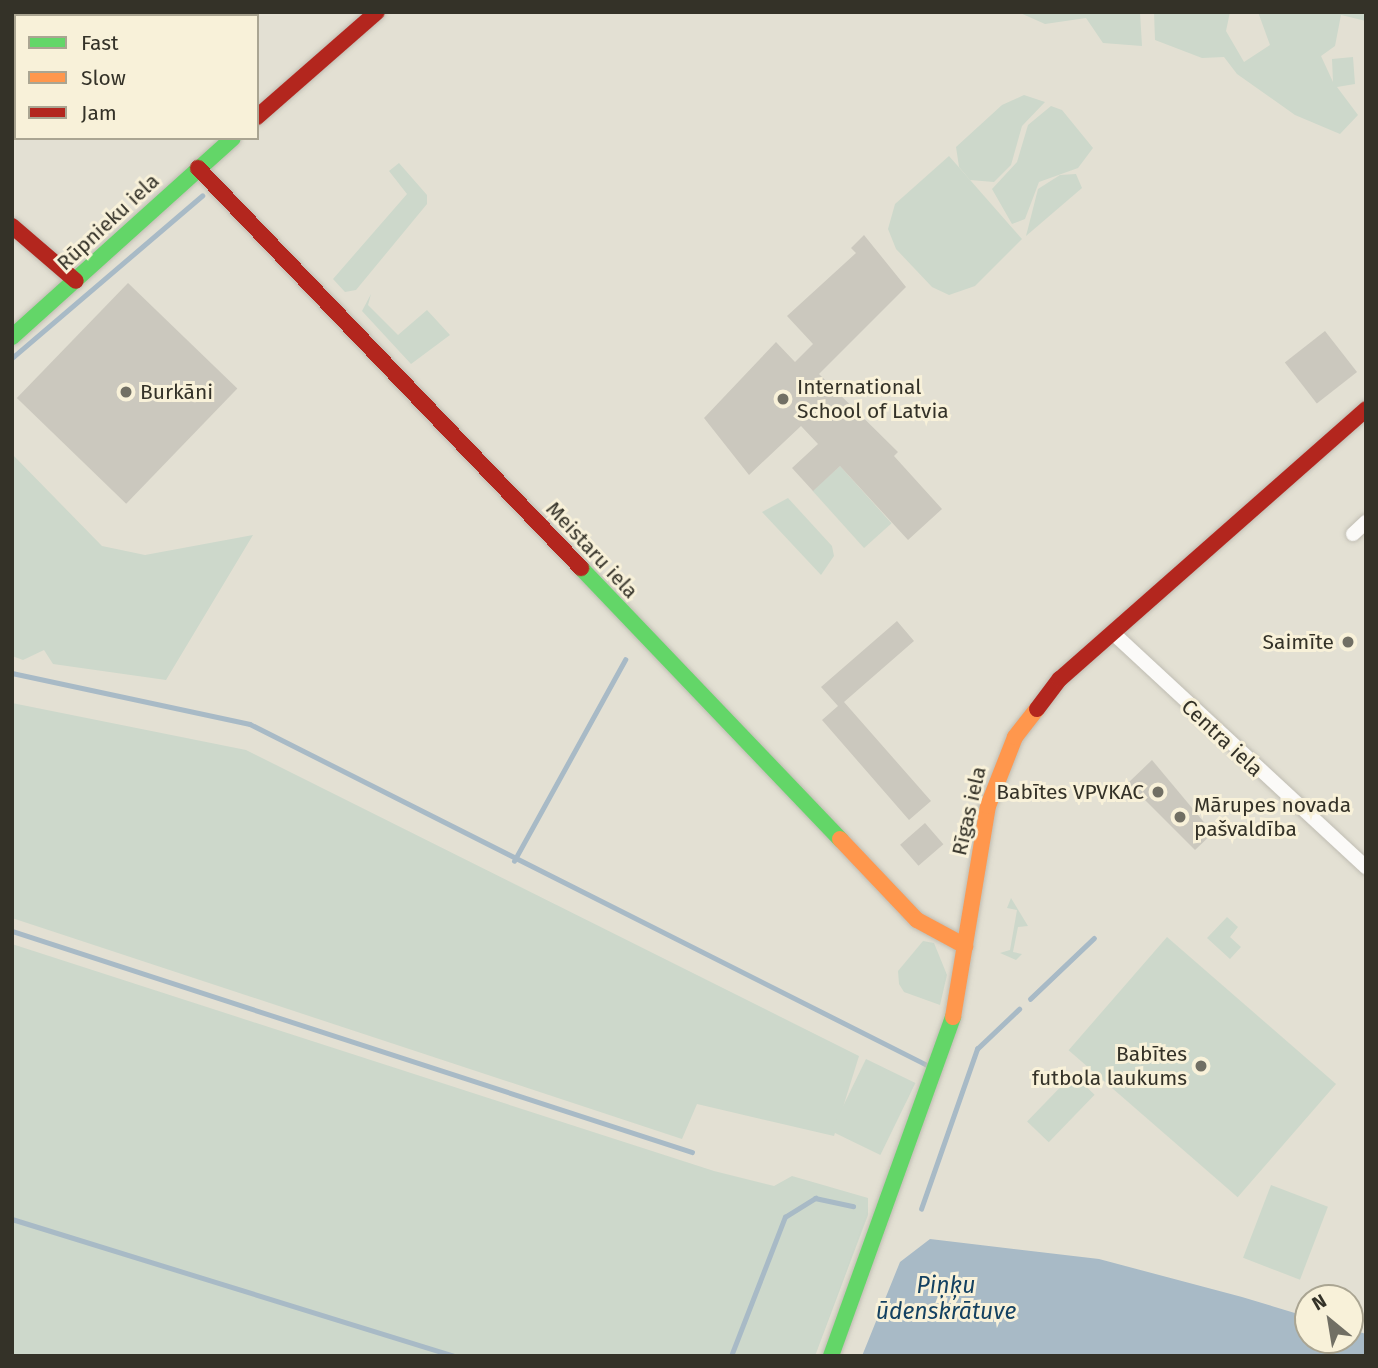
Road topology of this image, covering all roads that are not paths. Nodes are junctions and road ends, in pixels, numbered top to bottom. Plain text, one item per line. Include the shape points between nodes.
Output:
1 (377, 12) edge
2 (259, 115) edge
3 (231, 140) edge
4 (198, 168) junction
5 (12, 226) edge
6 (76, 281) junction
7 (12, 337) edge
8 (1366, 410) edge
9 (1366, 522) edge
10 (1353, 534) dead end
11 (1113, 634) junction
12 (1366, 867) edge
13 (965, 946) junction
14 (831, 1356) edge

1 - 2 street
3 - 4 street, Rūpnieku iela
4 - 6 street, Rūpnieku iela
4 - 13 street, Meistaru iela via 916,920
5 - 6 street
6 - 7 street, Rūpnieku iela
8 - 11 street, Rīgas iela
9 - 10 street
11 - 12 street, Centra iela
11 - 13 street, Rīgas iela via 1041,699 999,768
13 - 14 street, Rīgas iela via 932,1088

